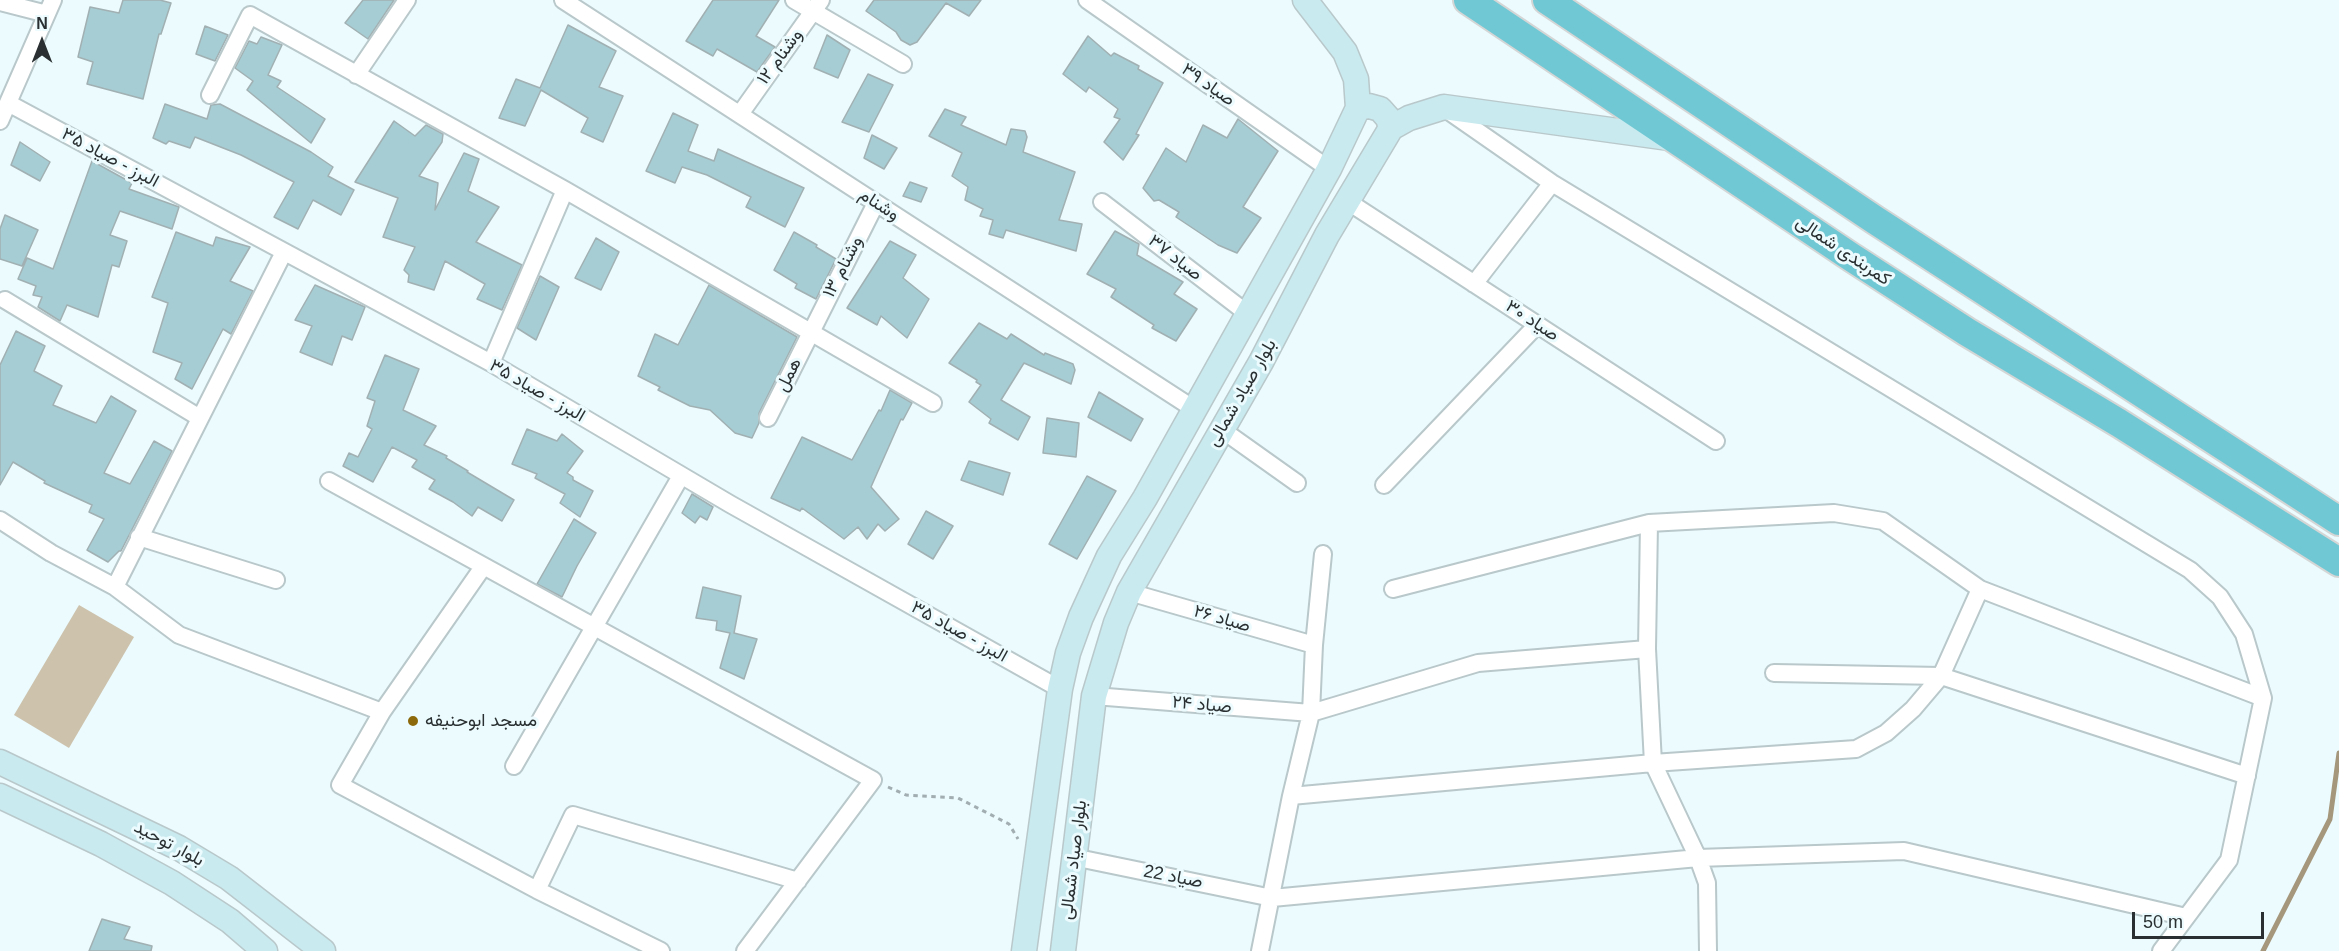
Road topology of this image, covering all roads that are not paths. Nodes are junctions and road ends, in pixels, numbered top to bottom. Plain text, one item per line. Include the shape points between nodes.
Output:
1 (407, 0) edge
2 (563, 0) edge
3 (794, 0) edge
4 (1087, 0) edge
5 (1305, 0) edge
6 (1467, 0) edge
7 (1547, 0) edge
8 (0, 2) edge
9 (817, 6) edge
10 (50, 7) edge
11 (903, 64) dead end
12 (356, 75) junction
13 (210, 95) dead end
14 (8, 103) junction
15 (1444, 107) junction
16 (1358, 108) junction
17 (740, 114) junction
18 (0, 121) edge
19 (1391, 128) junction
20 (1677, 139) junction
21 (1329, 169) junction
22 (1552, 183) junction
23 (565, 190) junction
24 (1347, 201) junction
25 (1102, 202) dead end
26 (876, 203) junction
27 (284, 252) junction
28 (1474, 284) junction
29 (5, 300) dead end
30 (1248, 314) junction
31 (1537, 325) junction
32 (811, 332) junction
33 (491, 363) junction
34 (933, 403) dead end
35 (1194, 409) junction
36 (200, 418) junction
37 (768, 418) dead end
38 (1221, 429) junction
39 (1716, 441) dead end
40 (681, 476) junction
41 (328, 481) dead end
42 (1297, 483) dead end
43 (1384, 485) dead end
44 (0, 520) edge
45 (2339, 521) edge
46 (1648, 523) junction
47 (139, 537) junction
48 (1323, 554) dead end
49 (2339, 562) edge
50 (483, 567) junction
51 (276, 580) dead end
52 (115, 587) junction
53 (1393, 589) dead end
54 (1980, 589) junction
55 (1129, 592) junction
56 (592, 626) junction
57 (1314, 645) junction
58 (1647, 649) junction
59 (1774, 673) dead end
60 (1941, 676) junction
61 (1060, 689) junction
62 (1094, 696) junction
63 (2263, 698) junction
64 (382, 712) junction
65 (1311, 713) junction
66 (0, 762) edge
67 (1653, 763) junction
68 (514, 766) dead end
69 (2247, 776) junction
70 (0, 795) edge
71 (73, 796) junction
72 (1291, 796) junction
73 (59, 823) junction
74 (1073, 857) junction
75 (1698, 858) junction
76 (798, 880) junction
77 (537, 890) junction
78 (1272, 898) junction
79 (2186, 917) junction
80 (265, 951) edge
81 (323, 951) edge
82 (661, 951) edge
83 (746, 951) edge
84 (1024, 951) edge
85 (1063, 951) edge
86 (1260, 951) edge
87 (1708, 951) edge
88 (2161, 951) edge

1 - 12 street
2 - 17 street, وشنام
3 - 9 street
4 - 21 street, صیاد ۳۹
5 - 16 main road, بلوار صیاد شمالی via 1345,52 1356,79
6 - 20 highway, کمربندی شمالی
7 - 45 highway via 1875,220
8 - 10 street
9 - 11 street
9 - 17 street, وشنام ۱۲
10 - 14 street
12 - 13 street via 250,15
12 - 23 street
14 - 18 street
14 - 27 street, البرز - صیاد ۳۵
15 - 19 main road
15 - 20 main road
15 - 22 street
16 - 19 main road via 1380,110
16 - 21 main road, بلوار صیاد شمالی
17 - 26 street, وشنام
19 - 24 main road, بلوار صیاد شمالی
20 - 49 highway, کمربندی شمالی via 1967,332
21 - 30 main road, بلوار صیاد شمالی
22 - 28 street
22 - 63 street via 2190,570 2220,597 2244,634
23 - 32 street
23 - 33 street
24 - 28 street, صیاد ۳۰
24 - 38 main road, بلوار صیاد شمالی
25 - 30 street, صیاد ۳۷
26 - 32 street, وشنام ۱۳
26 - 35 street, وشنام
27 - 33 street, البرز - صیاد ۳۵
27 - 36 street
28 - 31 street, صیاد ۳۰
29 - 36 street
30 - 35 main road, بلوار صیاد شمالی
31 - 39 street, صیاد ۳۰
31 - 43 street
32 - 34 street
32 - 37 street, همل
33 - 40 street, البرز - صیاد ۳۵
35 - 61 main road, بلوار صیاد شمالی via 1109,556 1081,616
36 - 47 street
38 - 42 street
38 - 55 main road, بلوار صیاد شمالی
40 - 56 street
40 - 61 street, البرز - صیاد ۳۵
41 - 50 street
44 - 52 street
46 - 53 street
46 - 54 street via 1834,513 1883,521
46 - 58 street
47 - 51 street
47 - 52 street
48 - 57 street
50 - 56 street
50 - 64 street
52 - 64 street via 179,635
54 - 60 street
54 - 63 street
55 - 57 street, صیاد ۲۶
55 - 62 main road, بلوار صیاد شمالی
56 - 68 street
56 - 76 street via 873,780
57 - 65 street
58 - 65 street via 1478,663
58 - 67 street
59 - 60 street
60 - 67 street via 1886,733 1856,748
60 - 69 street
61 - 84 main road, بلوار صیاد شمالی
62 - 65 street, صیاد ۲۴
62 - 74 main road, بلوار صیاد شمالی
63 - 69 street
64 - 77 street via 340,785
65 - 72 street
66 - 71 main road, بلوار توحید
67 - 72 street
67 - 75 street
69 - 79 street via 2229,860
70 - 73 main road, بلوار توحید
71 - 73 main road
71 - 81 main road, بلوار توحید via 179,848 229,878
72 - 78 street
73 - 80 main road, بلوار توحید via 172,883 230,921
74 - 78 street, صیاد 22
74 - 85 main road, بلوار صیاد شمالی
75 - 78 street, صیاد 22
75 - 79 street, صیاد 22 via 1904,851
75 - 87 street via 1707,883
76 - 77 street via 573,815
76 - 83 street
77 - 82 street
78 - 86 street
79 - 88 street

